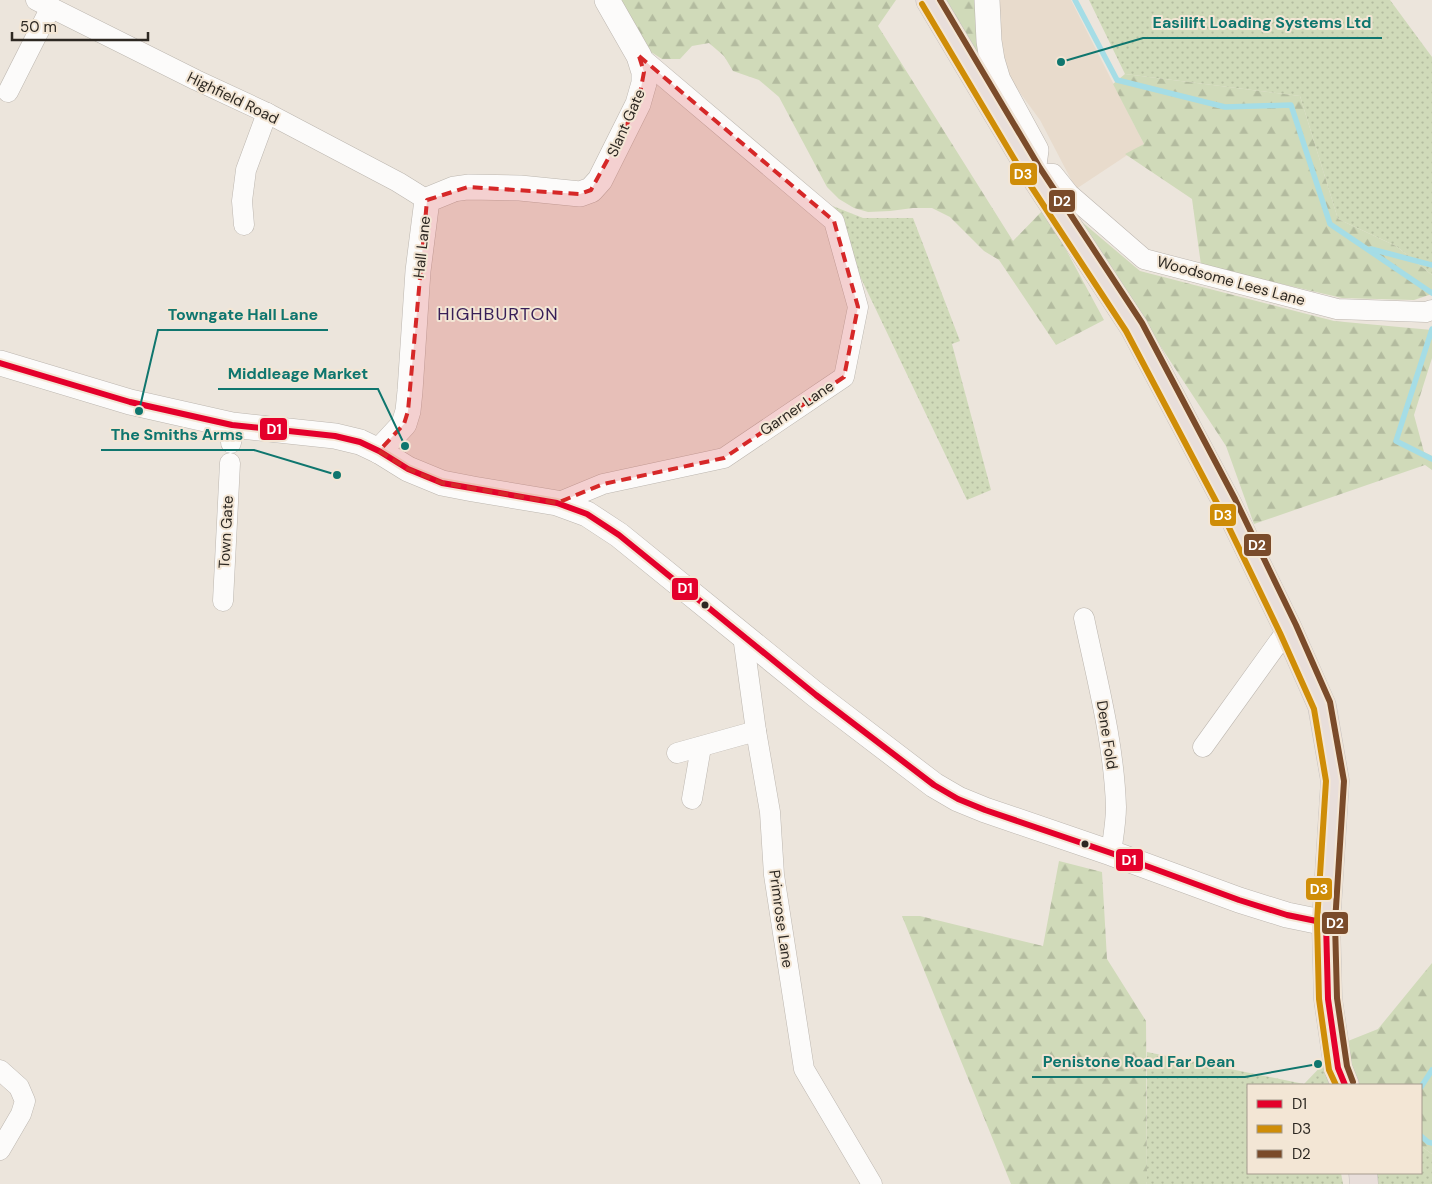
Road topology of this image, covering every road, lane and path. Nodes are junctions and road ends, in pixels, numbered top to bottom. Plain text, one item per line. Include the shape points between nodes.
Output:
1 (607, 0) edge
2 (930, 0) edge
3 (987, 0) edge
4 (44, 4) edge
5 (639, 56) junction
6 (8, 92) dead end
7 (267, 113) junction
8 (1033, 173) junction
9 (591, 190) joint
10 (427, 200) junction
11 (244, 225) dead end
12 (1429, 311) edge
13 (0, 363) edge
14 (379, 451) junction
15 (230, 464) dead end
16 (557, 503) junction
17 (223, 601) dead end
18 (1084, 618) dead end
19 (1288, 629) junction
20 (743, 636) junction
21 (756, 731) junction
22 (1203, 746) dead end
23 (701, 747) junction
24 (677, 754) dead end
25 (692, 799) dead end
26 (1112, 853) junction
27 (1326, 923) junction
28 (0, 1070) edge
29 (1345, 1084) edge
30 (0, 1150) edge
31 (872, 1184) edge

1 - 5 street, Slant Gate
2 - 8 highway
3 - 8 street via 992,60 998,80 1036,150
4 - 6 street
4 - 7 street, Highfield Road
5 - 9 street, Slant Gate via 644,72 642,94 600,180
5 - 16 street, Garner Lane via 834,221 858,307 844,376 724,458 603,484
7 - 10 street, Highfield Road
7 - 11 street via 246,170 242,201
8 - 12 street, Woodsome Lees Lane via 1053,174 1069,194 1144,259 1337,309
8 - 19 highway via 1134,327 1227,503
9 - 10 street, Hall Lane via 580,194 468,187
10 - 14 street, Hall Lane via 418,271 408,411 404,424
13 - 14 street via 231,434 334,436 360,442
14 - 16 street via 408,469 442,483
15 - 17 street, Town Gate
16 - 20 street via 587,514 619,535
18 - 26 street, Dene Fold via 1113,771 1116,809
19 - 22 street
19 - 27 highway via 1322,706 1334,781
20 - 21 street, Primrose Lane
20 - 26 street via 934,785 985,810
21 - 23 street
21 - 31 street, Primrose Lane via 804,1069
23 - 24 street
23 - 25 street
26 - 27 street via 1238,900
27 - 29 highway via 1328,999 1338,1068
28 - 30 street via 19,1087 24,1101 21,1114

